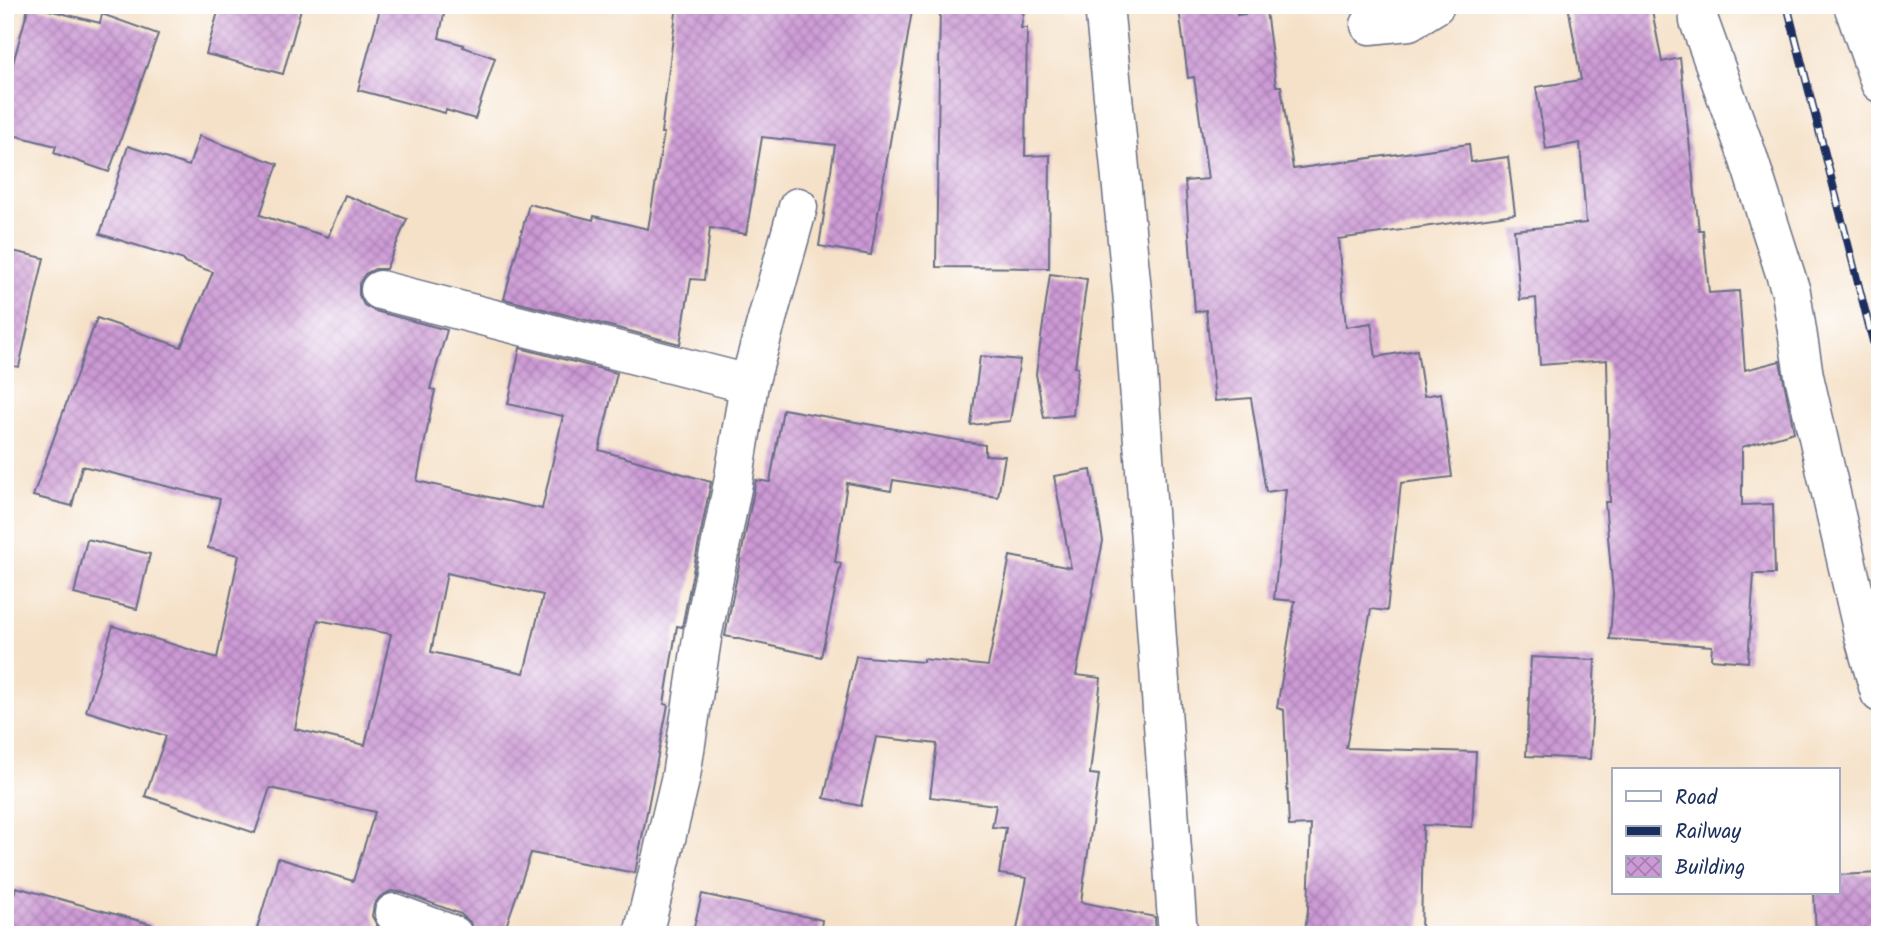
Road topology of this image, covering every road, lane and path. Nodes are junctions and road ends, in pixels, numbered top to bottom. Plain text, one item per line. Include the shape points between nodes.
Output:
1 (1104, 5) edge
2 (1435, 5) edge
3 (1698, 5) edge
4 (1853, 5) edge
5 (1370, 24) dead end
6 (1880, 83) edge
7 (797, 207) dead end
8 (380, 290) dead end
9 (750, 383) junction
10 (1880, 694) edge
11 (394, 913) dead end
12 (453, 935) edge
13 (643, 935) edge
14 (1178, 935) edge

1 - 14 street via 1133,302
2 - 5 street via 1409,21
3 - 10 street via 1699,21 1790,292 1804,376
4 - 6 street
7 - 9 street
8 - 9 street
9 - 13 street via 681,776
11 - 12 street

